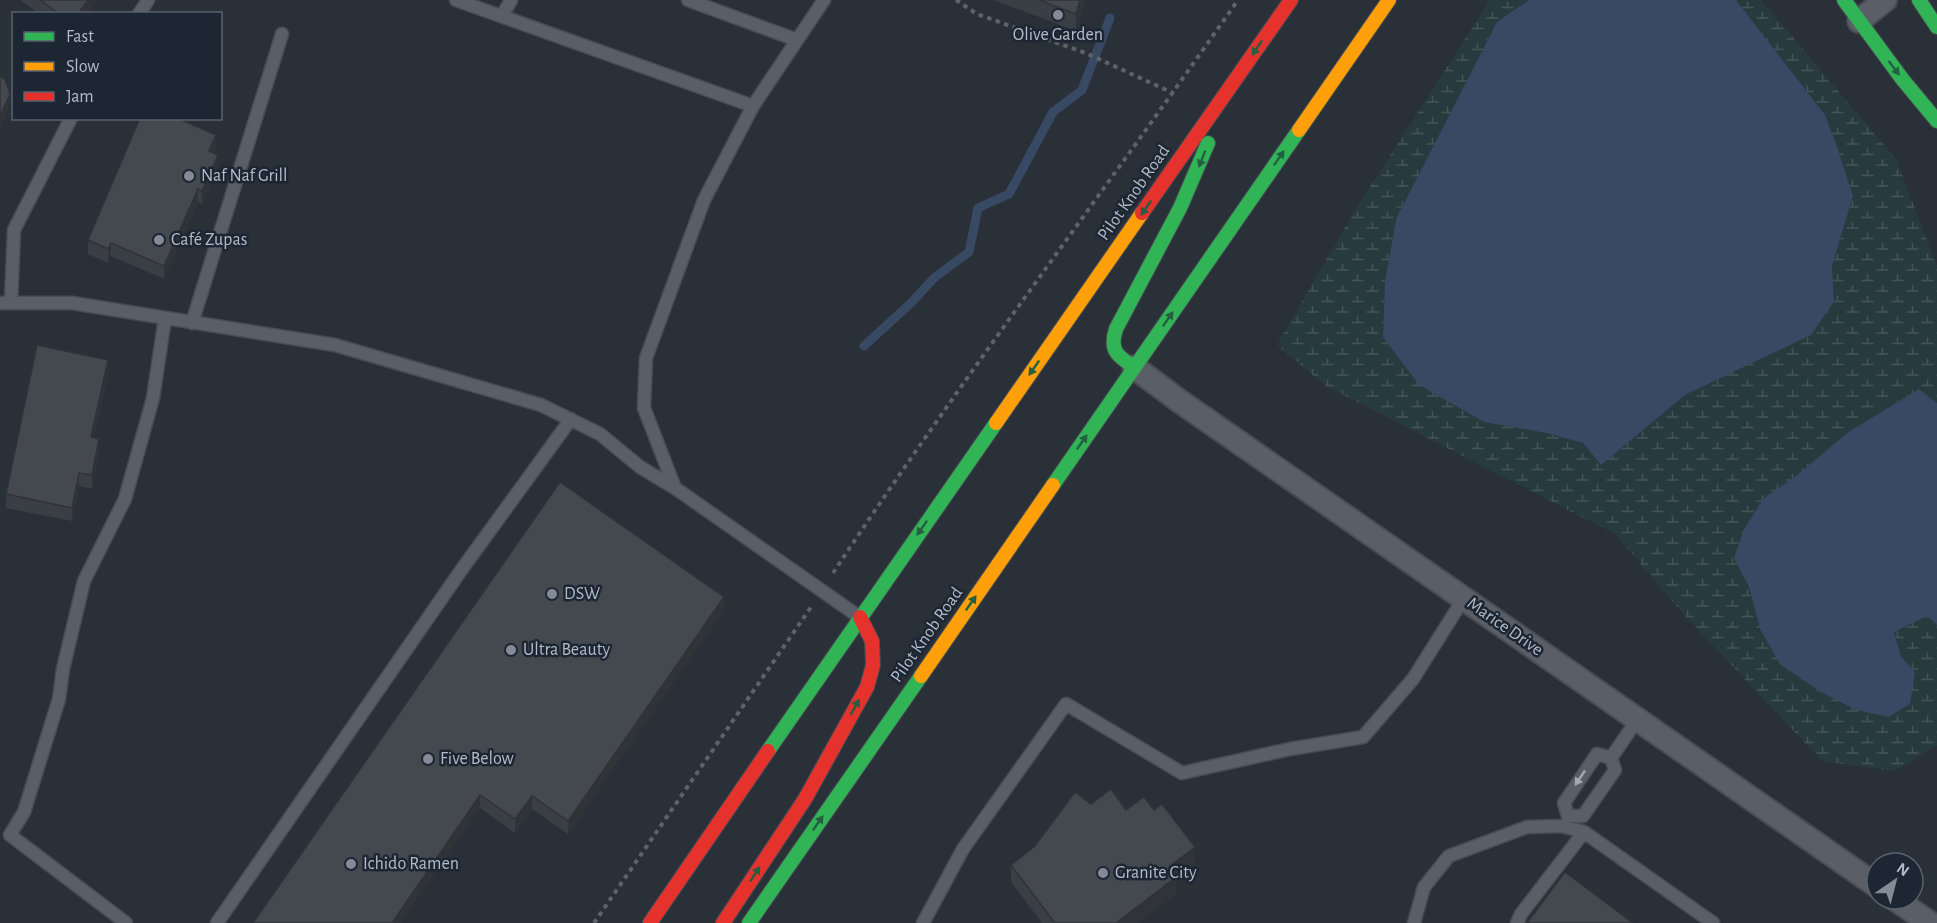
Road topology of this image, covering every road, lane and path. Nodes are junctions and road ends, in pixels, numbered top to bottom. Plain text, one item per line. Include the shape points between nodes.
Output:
1 (456, 0) edge
2 (511, 0) edge
3 (688, 0) edge
4 (824, 0) edge
5 (956, 0) edge
6 (1238, 0) edge
7 (1290, 0) edge
8 (1389, 0) edge
9 (1845, 0) edge
10 (1885, 0) edge
11 (1919, 0) edge
12 (502, 16) junction
13 (1859, 21) junction
14 (1937, 27) edge
15 (282, 34) dead end
16 (797, 40) junction
17 (1232, 86) junction
18 (1173, 93) junction
19 (753, 106) junction
20 (69, 120) edge
21 (1937, 121) edge
22 (5, 303) edge
23 (165, 318) junction
24 (192, 322) junction
25 (1134, 367) junction
26 (571, 419) junction
27 (675, 488) junction
28 (822, 590) junction
29 (1464, 598) junction
30 (860, 617) junction
31 (1637, 720) junction
32 (1611, 758) junction
33 (1566, 821) junction
34 (1584, 832) junction
35 (5, 834) edge
36 (1865, 878) edge
37 (1912, 911) edge
38 (1937, 914) edge
39 (126, 923) edge
40 (217, 923) edge
41 (594, 923) edge
42 (650, 923) edge
43 (723, 923) edge
44 (749, 923) edge
45 (923, 923) edge
46 (1414, 923) edge
47 (1517, 923) edge
48 (1713, 923) edge
49 (1930, 923) edge

1 - 12 lane
2 - 12 lane
3 - 16 lane
4 - 16 lane
5 - 18 path via 977,14 1088,54
6 - 18 path
7 -> 17 main road, Pilot Knob Road
25 -> 8 main road, Pilot Knob Road
9 - 13 main road
10 - 13 street
11 - 14 main road
12 - 19 lane
13 -> 21 main road
15 - 24 lane
16 - 19 lane
17 -> 25 main road, Pilot Knob Road via 1189,189 1112,336 1118,357
17 -> 30 main road, Pilot Knob Road
18 - 28 path via 974,365
19 - 27 lane via 704,200 646,358 644,408
20 - 22 lane via 14,230
22 - 23 lane via 72,303
23 - 24 lane
23 - 35 lane via 153,398 126,499 84,581 59,699 24,812
24 - 26 lane via 335,345 541,405
25 - 29 street, Marice Drive
44 -> 25 main road, Pilot Knob Road
26 - 27 lane via 600,434 640,467
26 - 40 lane
27 - 28 lane
28 - 30 lane
28 - 41 path
29 - 31 street, Marice Drive
29 - 45 lane via 1413,679 1363,737 1290,748 1182,773 1066,704 963,849
30 - 42 main road, Pilot Knob Road
43 -> 30 main road, Pilot Knob Road via 805,799 867,687 873,665 872,641
31 - 32 lane
31 - 36 street, Marice Drive
32 - 33 lane via 1615,770 1583,816
32 -> 33 lane via 1597,754 1564,803
33 - 34 lane
33 - 46 lane via 1527,828 1449,856 1424,887
34 - 47 lane
34 - 48 lane
35 - 39 lane
37 - 49 street
38 - 49 street

